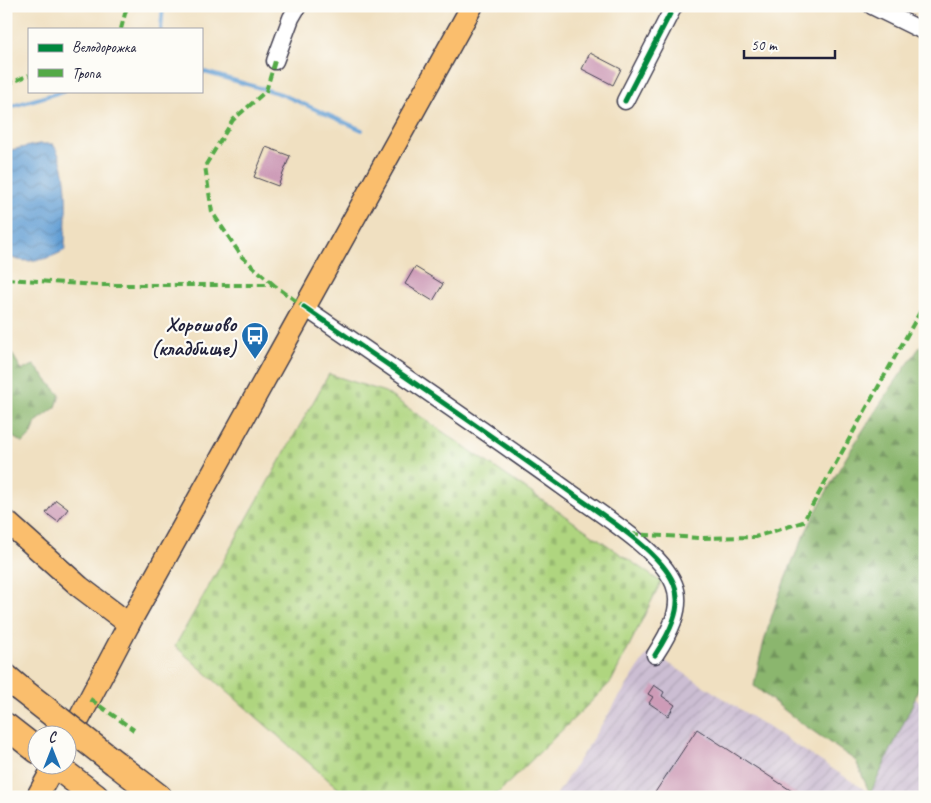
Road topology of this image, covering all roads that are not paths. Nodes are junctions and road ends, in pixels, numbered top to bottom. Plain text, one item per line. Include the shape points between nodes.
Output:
1 (298, 6) edge
2 (472, 6) edge
3 (674, 6) edge
4 (872, 6) edge
5 (925, 32) edge
6 (275, 61) dead end
7 (625, 101) dead end
8 (304, 306) junction
9 (6, 521) edge
10 (129, 624) junction
11 (656, 655) dead end
12 (12, 683) edge
13 (6, 726) edge
14 (75, 726) edge
15 (28, 742) edge
16 (49, 776) edge
17 (68, 776) edge
18 (95, 796) edge
19 (37, 797) edge
20 (159, 797) edge

1 - 6 street
2 - 8 main road
3 - 7 street
4 - 5 street
8 - 10 main road
8 - 11 street via 542,472 646,550 666,570 674,585 676,600 668,635
9 - 10 main road via 80,587
10 - 14 main road
12 - 20 highway, bridge
13 - 15 highway
16 - 19 main road
17 - 18 highway

